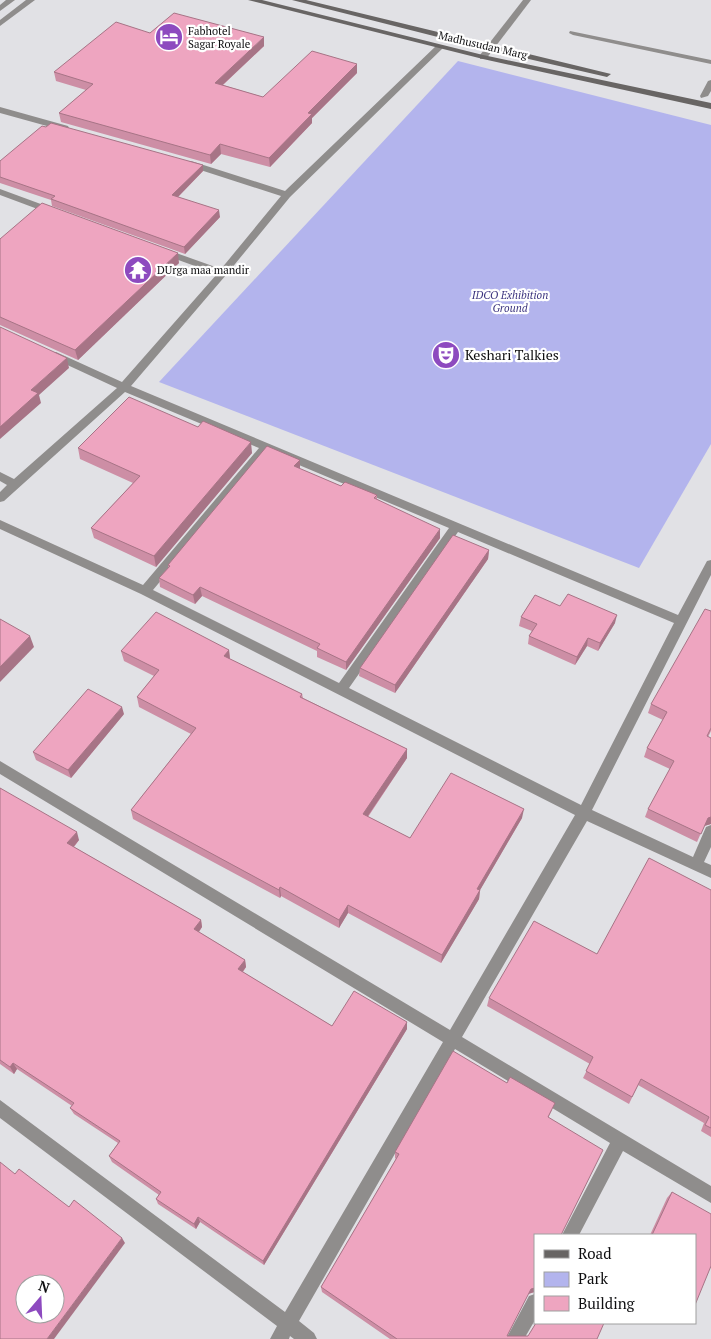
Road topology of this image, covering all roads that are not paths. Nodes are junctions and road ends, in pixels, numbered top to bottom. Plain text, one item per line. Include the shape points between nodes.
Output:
1 (31, 0) edge
2 (252, 0) edge
3 (296, 0) edge
4 (527, 0) edge
5 (0, 24) edge
6 (574, 33) dead end
7 (440, 47) junction
8 (489, 48) junction
9 (483, 57) junction
10 (711, 62) edge
11 (711, 83) edge
12 (708, 97) edge
13 (711, 106) edge
14 (0, 110) edge
15 (77, 132) edge
16 (183, 161) edge
17 (0, 192) edge
18 (287, 195) junction
19 (65, 216) edge
20 (149, 246) edge
21 (223, 273) junction
22 (46, 351) edge
23 (124, 387) junction
24 (266, 447) junction
25 (0, 476) edge
26 (15, 484) junction
27 (0, 498) edge
28 (0, 524) edge
29 (456, 527) junction
30 (711, 564) edge
31 (145, 591) junction
32 (681, 621) junction
33 (341, 690) junction
34 (0, 767) edge
35 (584, 813) junction
36 (711, 831) edge
37 (696, 865) junction
38 (711, 872) edge
39 (453, 1041) junction
40 (0, 1108) edge
41 (620, 1141) junction
42 (711, 1196) edge
43 (571, 1234) edge
44 (534, 1304) edge
45 (288, 1324) junction
46 (279, 1339) edge
47 (308, 1339) edge
48 (515, 1339) edge

1 - 5 street
2 - 7 main road, Madhusudan Marg
3 - 8 main road, Madhusudan Marg
4 - 8 street
6 - 10 street
7 - 9 main road, Madhusudan Marg
7 - 18 street
8 - 9 street
8 - 12 main road, Madhusudan Marg
9 - 13 main road, Madhusudan Marg
11 - 12 street
14 - 15 street
16 - 18 street
17 - 19 street
18 - 21 street
20 - 21 street
21 - 23 street
22 - 23 street
23 - 24 street
23 - 26 street
24 - 29 street
24 - 31 street
25 - 26 street
26 - 27 street
28 - 31 street
29 - 32 street
29 - 33 street
30 - 32 street
31 - 33 street
32 - 35 street
33 - 35 street
34 - 39 street
35 - 37 street
35 - 39 street
36 - 37 street
37 - 38 street
39 - 41 street
39 - 45 street
40 - 45 street
41 - 42 street
41 - 43 street
44 - 48 street
45 - 46 street
45 - 47 street

